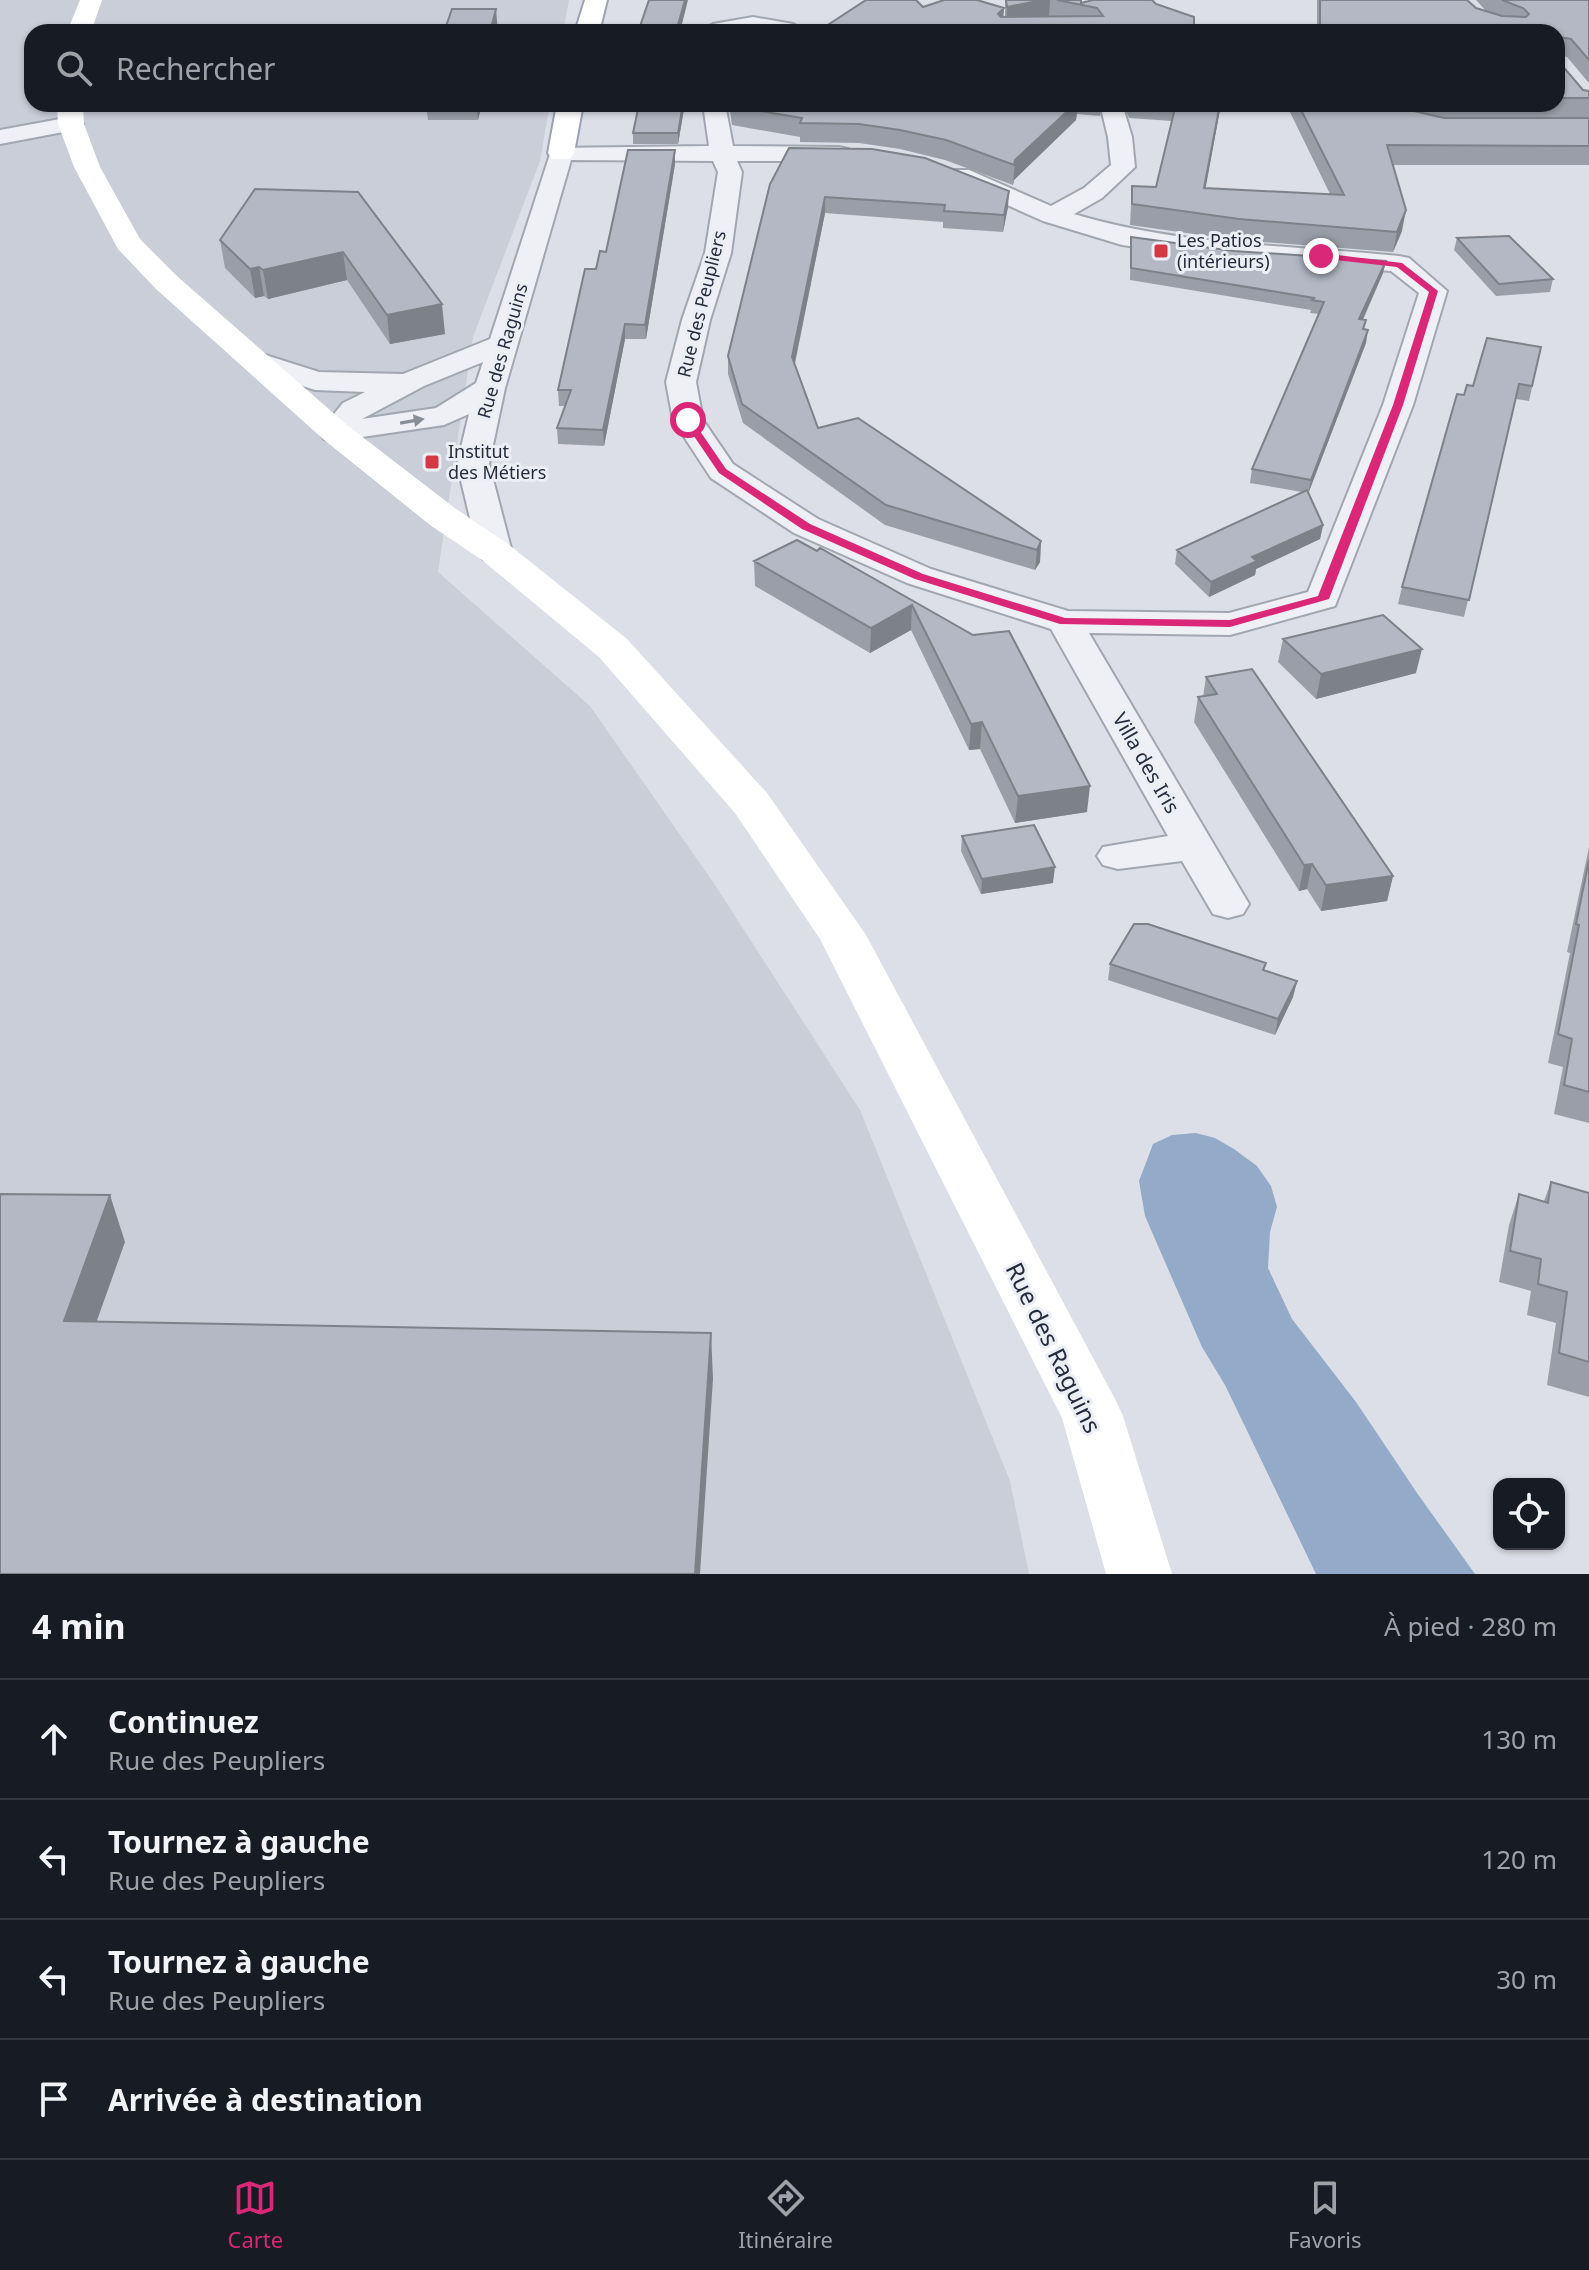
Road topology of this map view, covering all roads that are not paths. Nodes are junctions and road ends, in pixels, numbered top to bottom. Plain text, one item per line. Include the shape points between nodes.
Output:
1 (91, 0) edge
2 (596, 0) edge
3 (82, 24) edge
4 (589, 24) edge
5 (569, 112) edge
6 (715, 112) edge
7 (1113, 112) edge
8 (71, 114) edge
9 (0, 137) edge
10 (561, 153) junction
11 (722, 154) junction
12 (872, 155) edge
13 (930, 165) edge
14 (1052, 216) junction
15 (503, 344) junction
16 (259, 362) junction
17 (413, 380) junction
18 (490, 388) junction
19 (335, 432) junction
20 (495, 552) junction
21 (1065, 622) junction
22 (1195, 846) junction
23 (1118, 856) dead end
24 (1228, 904) dead end
25 (1139, 1574) edge

1 - 3 street
2 - 4 street
5 - 10 street
6 - 11 street, Rue des Peupliers
7 - 14 street via 1123,167 1093,193
8 - 9 street
8 - 16 street, Rue des Raguins via 87,167 128,243
10 - 11 street
10 - 15 street, Rue des Raguins
11 - 12 street
11 - 21 street, Rue des Peupliers via 730,172 718,253 681,382 688,420 722,471 806,526 891,564
13 - 14 street, Rue des Peupliers
14 - 21 street, Rue des Peupliers via 1122,237 1232,252 1399,264 1433,291 1398,405 1323,599 1230,624
15 - 17 street
15 - 18 street, Rue des Raguins
16 - 17 street via 315,381
16 - 19 street, Rue des Raguins
17 - 19 street via 354,409
19 -> 18 street via 444,416
18 - 20 street, Rue des Raguins via 473,464
19 - 20 street, Rue des Raguins
20 - 25 street, Rue des Raguins via 613,648 751,803 842,935 1092,1416
21 - 22 street, Villa des Iris
22 - 23 street
22 - 24 street, Villa des Iris

